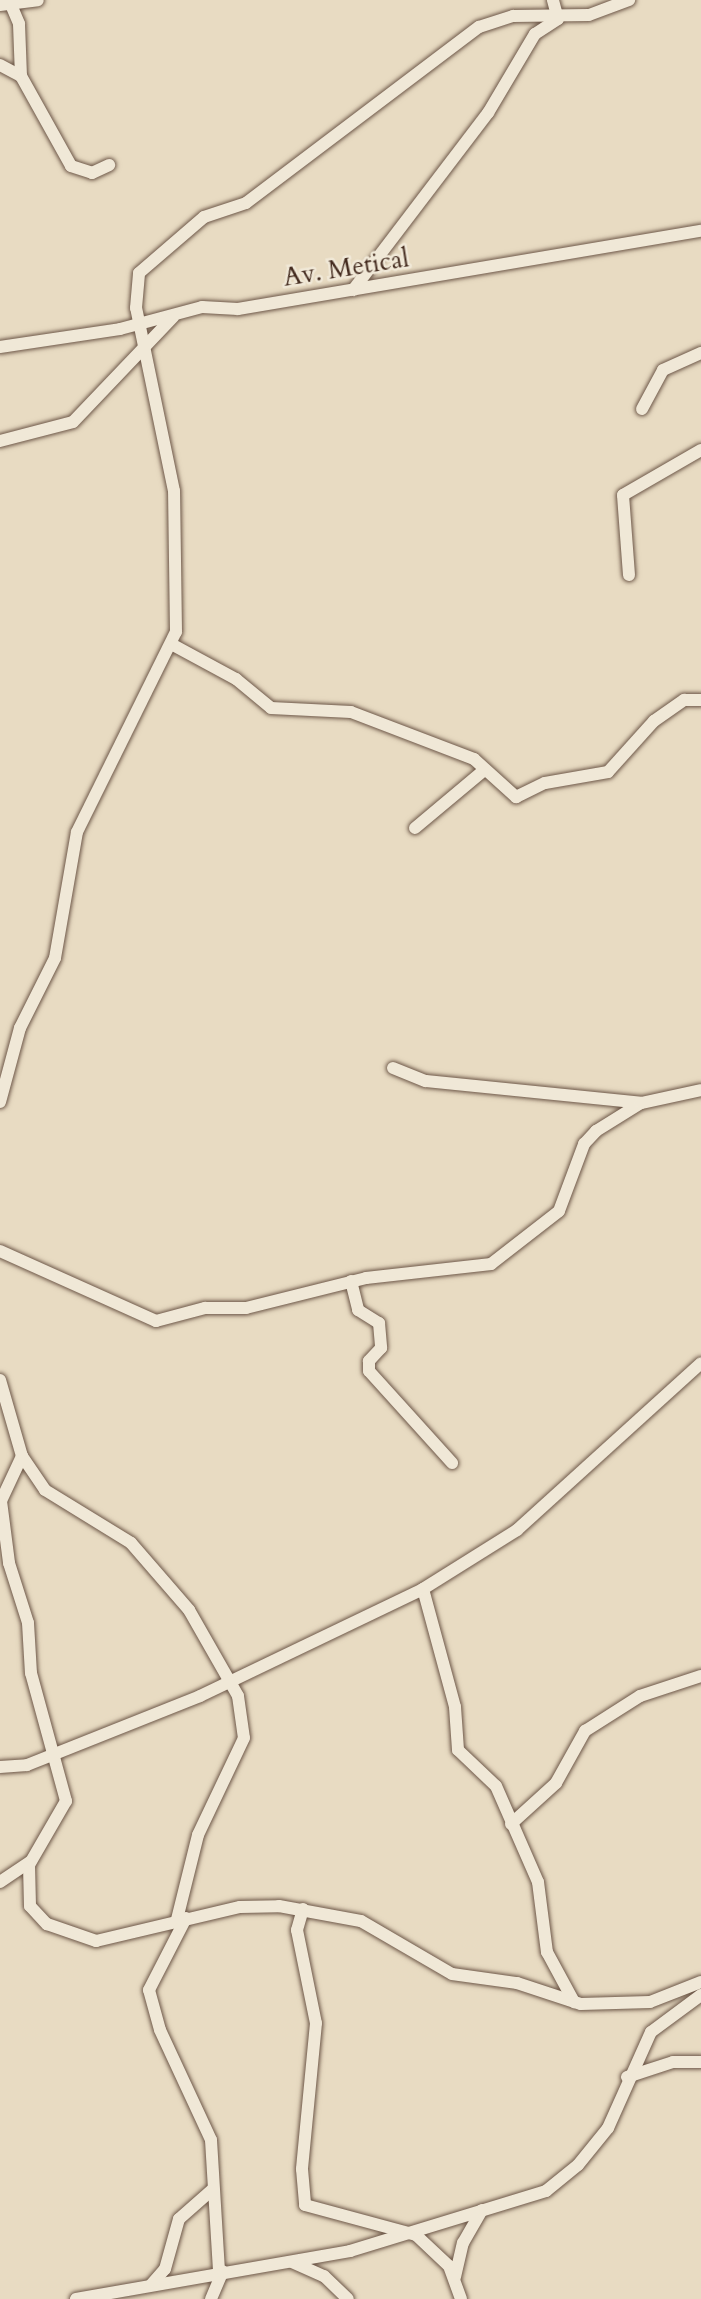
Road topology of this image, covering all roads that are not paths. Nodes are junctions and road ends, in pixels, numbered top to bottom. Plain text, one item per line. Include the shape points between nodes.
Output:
1 (38, 0) edge
2 (553, 0) edge
3 (629, 0) edge
4 (7, 4) edge
5 (558, 19) junction
6 (0, 65) edge
7 (21, 76) junction
8 (109, 165) dead end
9 (701, 231) edge
10 (353, 290) junction
11 (174, 316) junction
12 (139, 324) junction
13 (145, 345) junction
14 (0, 347) edge
15 (701, 353) edge
16 (642, 409) dead end
17 (0, 441) edge
18 (701, 450) edge
19 (629, 575) dead end
20 (173, 645) junction
21 (701, 700) edge
22 (482, 772) junction
23 (415, 828) dead end
24 (393, 1068) dead end
25 (3, 1088) edge
26 (701, 1090) edge
27 (0, 1102) edge
28 (641, 1103) junction
29 (0, 1251) edge
30 (351, 1281) junction
31 (701, 1363) edge
32 (0, 1380) edge
33 (22, 1456) junction
34 (452, 1463) dead end
35 (423, 1589) junction
36 (701, 1676) edge
37 (229, 1680) junction
38 (57, 1752) junction
39 (0, 1767) edge
40 (511, 1824) junction
41 (30, 1862) junction
42 (0, 1882) edge
43 (303, 1909) junction
44 (181, 1919) junction
45 (701, 1982) edge
46 (701, 1995) edge
47 (574, 2003) junction
48 (701, 2063) edge
49 (627, 2077) junction
50 (213, 2189) junction
51 (482, 2210) junction
52 (411, 2232) junction
53 (317, 2258) junction
54 (291, 2262) junction
55 (221, 2271) junction
56 (319, 2273) junction
57 (454, 2277) junction
58 (150, 2285) junction
59 (76, 2299) edge
60 (211, 2299) edge
61 (348, 2299) edge
62 (461, 2299) edge

1 - 4 street
2 - 5 street
3 - 5 street
4 - 7 street
5 - 10 street via 535,34 488,113
5 - 12 street via 513,16 479,27 246,203 204,217 139,273
6 - 7 street
7 - 8 street via 71,166 92,173
9 - 10 street, Av. Metical
10 - 11 street, Av. Metical via 238,309 202,307
11 - 12 street, Av. Metical
11 - 13 street
12 - 13 street
12 - 14 street, Av. Metical
13 - 17 street via 73,422
13 - 20 street via 174,491
15 - 16 street via 663,370
18 - 19 street via 622,496
20 - 22 street via 236,679 271,708 333,708 387,722 477,760
20 - 25 street via 76,832 55,957 18,1032
21 - 22 street via 684,701 654,721 608,772 545,783 516,797
22 - 23 street
24 - 28 street via 426,1081
25 - 27 street
26 - 28 street
28 - 30 street via 590,1137 559,1211 506,1258
29 - 30 street via 156,1321 205,1308 246,1308
30 - 34 street via 358,1310 379,1324 382,1348 369,1361 369,1371
31 - 35 street via 517,1530
32 - 33 street
33 - 37 street via 59,1503 116,1532 146,1559 189,1610
33 - 38 street via 1,1501 9,1563 26,1609 31,1673
35 - 37 street
35 - 40 street via 456,1707 458,1750 492,1778
36 - 40 street via 640,1696 585,1731 556,1783
37 - 38 street
37 - 44 street via 246,1731 198,1835
38 - 39 street
38 - 41 street via 67,1805
40 - 47 street via 538,1882 547,1952
41 - 42 street
41 - 44 street via 30,1906 60,1931 96,1941
43 - 44 street via 260,1905
43 - 47 street via 367,1923 452,1975 517,1983
43 - 52 street via 297,1930 316,2023 302,2197 318,2212
44 - 50 street via 149,1990 165,2042 209,2134
45 - 47 street via 650,2002
46 - 49 street via 651,2032
48 - 49 street via 673,2062
49 - 51 street via 608,2128 571,2172 526,2200
50 - 55 street
50 - 58 street via 179,2219 164,2269
51 - 52 street
51 - 57 street via 463,2243
52 - 53 street
52 - 57 street
53 - 54 street
53 - 56 street
54 - 55 street
54 - 56 street
55 - 58 street
55 - 60 street
56 - 61 street
57 - 62 street
58 - 59 street

